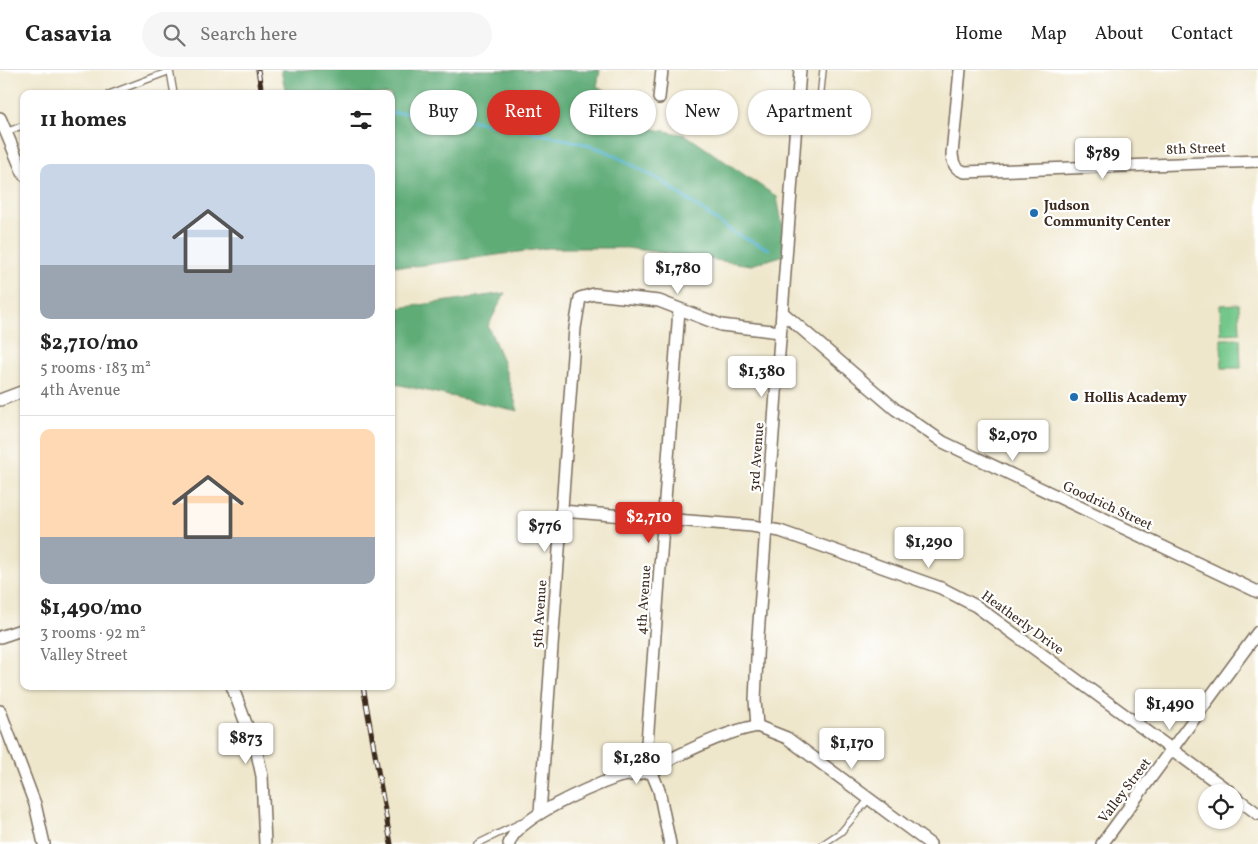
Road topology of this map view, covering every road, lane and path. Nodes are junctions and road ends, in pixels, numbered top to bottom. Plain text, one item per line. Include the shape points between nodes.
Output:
1 (662, 70) edge
2 (800, 70) edge
3 (823, 70) edge
4 (960, 70) edge
5 (120, 90) edge
6 (173, 90) edge
7 (821, 90) edge
8 (659, 98) dead end
9 (0, 118) edge
10 (20, 127) edge
11 (6, 132) junction
12 (1258, 161) edge
13 (20, 166) edge
14 (679, 310) junction
15 (782, 312) junction
16 (780, 332) junction
17 (20, 392) edge
18 (0, 400) edge
19 (562, 511) junction
20 (664, 519) junction
21 (766, 528) junction
22 (1258, 592) edge
23 (20, 630) edge
24 (1258, 632) edge
25 (0, 637) edge
26 (233, 690) edge
27 (0, 711) edge
28 (757, 726) junction
29 (1173, 749) junction
30 (652, 771) junction
31 (1219, 784) edge
32 (869, 799) junction
33 (1243, 803) edge
34 (540, 814) junction
35 (1258, 814) edge
36 (44, 844) edge
37 (265, 844) edge
38 (477, 844) edge
39 (509, 844) edge
40 (670, 844) edge
41 (823, 844) edge
42 (930, 844) edge
43 (1102, 844) edge

1 - 8 street
2 - 15 street, 3rd Avenue
3 - 7 lane
4 - 12 street, 8th Street via 952,154 956,168 972,172
5 - 6 lane via 170,71
9 - 11 street
10 - 11 lane
11 - 13 street
14 - 16 street via 721,325
14 - 19 street, 5th Avenue via 659,301 594,294 580,298
14 - 20 street, 4th Avenue
15 - 16 street, 3rd Avenue
15 - 22 street, Goodrich Street via 895,409 943,442
16 - 21 street, 3rd Avenue
17 - 18 street
19 - 20 street, Heatherly Drive
19 - 34 street, 5th Avenue
20 - 21 street, Heatherly Drive
20 - 30 street, 4th Avenue via 647,743 647,761
21 - 28 street, 3rd Avenue via 755,700
21 - 29 street, Heatherly Drive via 794,535 963,597
23 - 25 street
24 - 29 street, Valley Street
26 - 37 street via 257,753
27 - 36 street via 32,796
28 - 30 street via 741,729 690,750
28 - 32 street via 786,738
29 - 31 street, Heatherly Drive
29 - 43 street, Valley Street
30 - 34 street via 616,778 580,792
30 - 40 street, 4th Avenue
32 - 41 lane via 840,832
32 - 42 street
33 - 35 street
34 - 38 lane
34 - 39 street via 518,828

